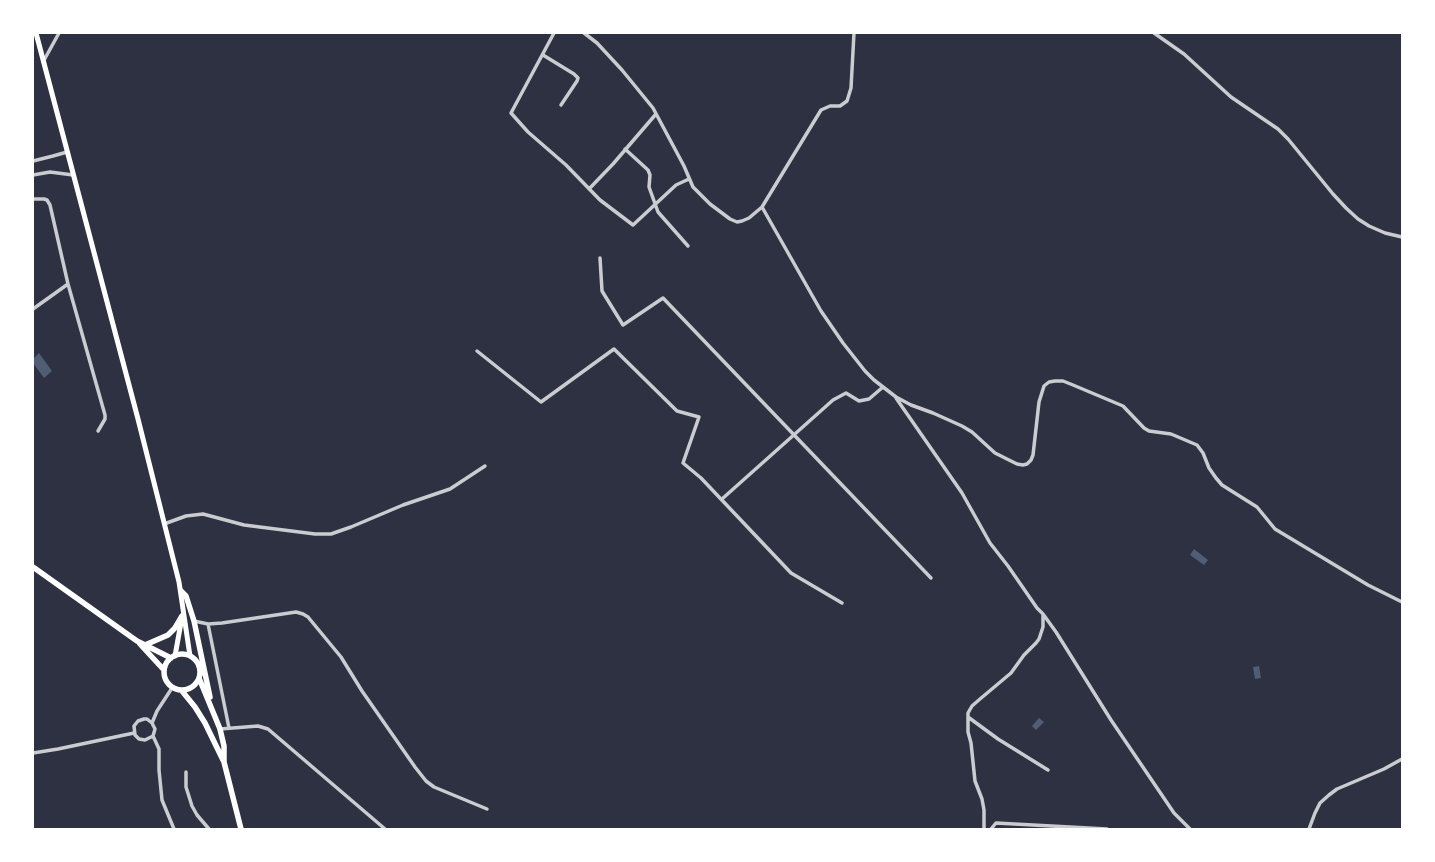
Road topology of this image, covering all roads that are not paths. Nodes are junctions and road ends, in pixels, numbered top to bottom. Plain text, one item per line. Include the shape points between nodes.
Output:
1 (36, 33) edge
2 (58, 33) edge
3 (554, 33) edge
4 (584, 33) edge
5 (854, 33) edge
6 (1154, 33) edge
7 (542, 55) junction
8 (43, 62) junction
9 (561, 105) dead end
10 (656, 114) junction
11 (625, 149) junction
12 (67, 152) junction
13 (33, 160) edge
14 (33, 175) edge
15 (73, 175) junction
16 (689, 179) junction
17 (589, 189) junction
18 (33, 199) edge
19 (655, 206) junction
20 (762, 207) junction
21 (1402, 237) edge
22 (688, 246) dead end
23 (600, 258) dead end
24 (68, 284) junction
25 (33, 309) edge
26 (477, 351) dead end
27 (883, 387) junction
28 (896, 397) junction
29 (98, 431) dead end
30 (794, 435) junction
31 (485, 466) dead end
32 (722, 499) junction
33 (164, 524) junction
34 (33, 567) edge
35 (931, 578) dead end
36 (181, 590) junction
37 (1402, 602) edge
38 (842, 603) dead end
39 (183, 608) junction
40 (1043, 614) junction
41 (182, 616) junction
42 (194, 621) junction
43 (208, 624) junction
44 (137, 641) junction
45 (145, 645) junction
46 (190, 656) junction
47 (173, 657) junction
48 (164, 670) junction
49 (199, 678) junction
50 (172, 688) junction
51 (182, 691) junction
52 (157, 711) junction
53 (213, 713) junction
54 (968, 717) junction
55 (148, 719) junction
56 (152, 723) junction
57 (229, 728) junction
58 (220, 729) junction
59 (134, 733) junction
60 (153, 736) junction
61 (33, 753) edge
62 (1402, 759) edge
63 (224, 762) junction
64 (1048, 770) dead end
65 (186, 772) dead end
66 (487, 809) dead end
67 (174, 829) edge
68 (209, 829) edge
69 (241, 829) edge
70 (385, 829) edge
71 (984, 829) edge
72 (992, 829) edge
73 (1107, 829) edge
74 (1190, 829) edge
75 (1309, 829) edge

1 - 8 main road
2 - 8 street
3 - 7 street
4 - 10 street via 622,70
5 - 20 street via 851,88 847,101 840,106 830,106 821,110
6 - 21 street via 1184,54 1231,96 1288,138 1337,199 1358,219 1385,233
7 - 9 street via 578,78
7 - 17 street via 511,113
8 - 12 main road
10 - 11 street
10 - 16 street
11 - 17 street
11 - 19 street via 648,170 649,187
12 - 13 street
12 - 15 main road
14 - 15 street via 50,172
15 - 33 main road
16 - 19 street via 676,185
16 - 20 street via 701,197 730,220 742,221
17 - 19 street via 633,225
18 - 24 street via 44,199 48,202
19 - 22 street
20 - 27 street via 821,311 861,365
23 - 30 street via 602,291 623,325 663,298
24 - 25 street
24 - 29 street via 105,415
26 - 32 street via 541,402 614,349 677,411 699,417 683,462
27 - 28 street
27 - 30 street via 870,399 859,401 846,393 833,400
28 - 37 street via 962,426 995,453 1023,465 1031,460 1033,455 1039,402 1044,386 1056,381 1073,385 1123,406 1149,431 1171,434 1197,445 1209,468 1222,485 1257,507 1275,529
28 - 40 street via 959,488 990,543
30 - 32 street
30 - 35 street
31 - 33 street via 450,490 403,505 331,534 244,525 203,514 186,516
32 - 38 street via 791,573
33 - 36 main road
34 - 44 main road
36 - 39 main road
36 - 42 main road via 186,596
39 - 41 main road
39 - 46 main road
40 - 54 street via 1043,628 1039,639 1011,673 972,706
40 - 74 street via 1174,813
41 - 45 main road via 168,635
41 - 47 main road
42 - 43 street
42 - 53 main road
43 - 57 street
43 - 66 street via 296,612 308,617 341,657 426,781 434,787
44 - 45 main road
44 - 48 main road
45 - 47 main road
46 - 47 main road via 180,654
46 - 49 main road via 197,662
47 - 48 main road via 167,662
48 - 50 main road via 165,680
49 - 51 main road via 192,687
49 - 53 main road
50 - 51 main road
50 - 52 street
51 - 63 main road via 206,723
52 - 55 street
52 - 56 street
53 - 58 main road
54 - 64 street
54 - 71 street via 975,781 984,810
55 - 56 street
55 - 59 street via 141,719 135,723
56 - 60 street via 155,729
57 - 58 street
57 - 70 street via 258,726 268,729
58 - 63 main road
59 - 60 street via 142,740 148,740
59 - 61 street
60 - 67 street via 159,749 162,800
62 - 75 street via 1329,795 1317,808
63 - 69 main road
65 - 68 street via 186,787 192,806
72 - 73 street via 996,823

